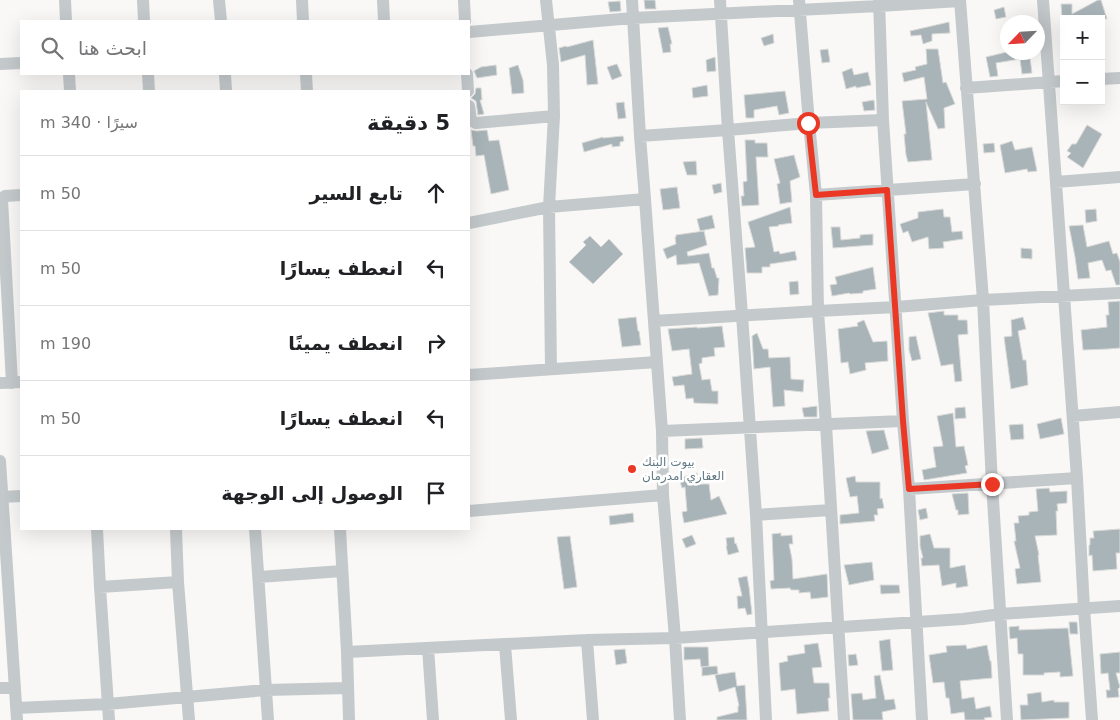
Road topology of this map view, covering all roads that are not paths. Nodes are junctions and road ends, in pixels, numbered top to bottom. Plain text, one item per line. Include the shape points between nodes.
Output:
1 (64, 0) edge
2 (143, 0) edge
3 (219, 0) edge
4 (302, 0) edge
5 (383, 0) edge
6 (464, 0) edge
7 (546, 0) edge
8 (632, 0) edge
9 (720, 0) edge
10 (960, 0) edge
11 (1043, 0) edge
12 (879, 3) edge
13 (799, 5) edge
14 (721, 14) junction
15 (633, 18) junction
16 (66, 20) edge
17 (144, 20) edge
18 (221, 20) edge
19 (303, 20) edge
20 (384, 20) edge
21 (465, 20) edge
22 (548, 25) junction
23 (470, 32) edge
24 (20, 63) edge
25 (0, 64) edge
26 (69, 75) edge
27 (148, 75) edge
28 (225, 75) edge
29 (306, 75) edge
30 (467, 75) edge
31 (1120, 78) edge
32 (1105, 79) edge
33 (1060, 81) edge
34 (1050, 82) junction
35 (966, 88) junction
36 (70, 90) edge
37 (149, 90) edge
38 (226, 90) edge
39 (307, 90) edge
40 (468, 90) edge
41 (470, 113) edge
42 (554, 116) junction
43 (883, 120) junction
44 (808, 123) junction
45 (728, 130) junction
46 (640, 136) junction
47 (1120, 177) edge
48 (1056, 182) junction
49 (975, 184) junction
50 (887, 190) junction
51 (20, 195) edge
52 (816, 195) junction
53 (645, 199) junction
54 (549, 207) junction
55 (470, 223) edge
56 (1120, 293) edge
57 (1064, 296) junction
58 (983, 300) junction
59 (896, 307) junction
60 (818, 310) junction
61 (742, 315) junction
62 (654, 321) junction
63 (657, 362) junction
64 (551, 369) junction
65 (470, 375) edge
66 (11, 383) edge
67 (1120, 412) edge
68 (1073, 416) junction
69 (903, 421) junction
70 (826, 425) junction
71 (749, 427) junction
72 (662, 431) junction
73 (0, 461) edge
74 (1077, 478) junction
75 (992, 484) junction
76 (909, 489) junction
77 (663, 495) junction
78 (20, 496) edge
79 (2, 498) junction
80 (831, 510) junction
81 (470, 511) edge
82 (756, 515) junction
83 (98, 530) edge
84 (176, 530) edge
85 (255, 530) edge
86 (340, 530) edge
87 (342, 571) junction
88 (259, 578) junction
89 (178, 582) junction
90 (100, 587) junction
91 (1120, 606) edge
92 (1084, 608) junction
93 (1001, 614) junction
94 (917, 621) junction
95 (839, 627) junction
96 (762, 632) junction
97 (675, 638) junction
98 (587, 640) junction
99 (505, 645) junction
100 (428, 648) junction
101 (347, 652) junction
102 (0, 688) edge
103 (14, 688) junction
104 (347, 688) junction
105 (266, 690) junction
106 (187, 697) junction
107 (108, 704) junction
108 (16, 714) edge
109 (109, 720) edge
110 (189, 720) edge
111 (268, 720) edge
112 (349, 720) edge
113 (433, 720) edge
114 (510, 720) edge
115 (593, 720) edge
116 (680, 720) edge
117 (766, 720) edge
118 (844, 720) edge
119 (922, 720) edge
120 (1008, 720) edge
121 (1092, 720) edge

1 - 16 street
2 - 17 street
3 - 18 street
4 - 19 street
5 - 20 street
6 - 21 street
7 - 22 street
8 - 15 street
9 - 14 street
10 - 12 street
10 - 35 street
11 - 34 street
12 - 13 street
12 - 43 street
13 - 14 street
13 - 44 street
14 - 15 street
14 - 45 street
15 - 22 street
15 - 46 street
22 - 23 street
22 - 42 street
24 - 25 street
26 - 36 street
27 - 37 street
28 - 38 street
29 - 39 street
30 - 40 street
31 - 32 street
33 - 34 street
34 - 35 street
34 - 48 street
35 - 49 street
41 - 42 street via 471,120 476,123
42 - 54 street
43 - 44 street
43 - 50 street
44 - 45 street
44 - 52 street
45 - 46 street
45 - 61 street
46 - 53 street
47 - 48 street
48 - 57 street
49 - 50 street
49 - 58 street
50 - 52 street
50 - 59 street
51 - 66 street via 2,199
52 - 60 street
53 - 54 street
53 - 62 street
54 - 55 street
54 - 64 street
56 - 57 street
57 - 58 street
57 - 68 street
58 - 59 street
58 - 75 street
59 - 60 street
59 - 69 street
60 - 61 street
60 - 70 street
61 - 62 street
61 - 71 street
62 - 63 street
63 - 64 street
63 - 72 street
64 - 65 street
67 - 68 street
68 - 74 street
69 - 70 street
69 - 76 street
70 - 71 street
70 - 80 street
71 - 72 street
71 - 82 street
72 - 77 street
73 - 79 street
74 - 75 street
74 - 92 street
75 - 76 street
75 - 93 street
76 - 94 street
77 - 81 street
77 - 97 street
78 - 79 street
79 - 103 street
80 - 82 street
80 - 95 street
82 - 96 street
83 - 90 street
84 - 89 street
85 - 88 street
86 - 87 street
87 - 88 street
87 - 101 street
88 - 105 street
89 - 90 street
89 - 106 street
90 - 107 street
91 - 92 street
92 - 93 street
92 - 121 street
93 - 94 street
93 - 120 street
94 - 95 street
94 - 119 street
95 - 96 street
95 - 118 street
96 - 97 street
96 - 117 street
97 - 98 street
97 - 116 street
98 - 99 street
98 - 115 street
99 - 100 street
99 - 114 street
100 - 101 street
100 - 113 street
101 - 104 street
102 - 103 street
103 - 108 street
104 - 105 street
104 - 112 street
105 - 106 street
105 - 111 street
106 - 107 street
106 - 110 street
107 - 108 street
107 - 109 street

